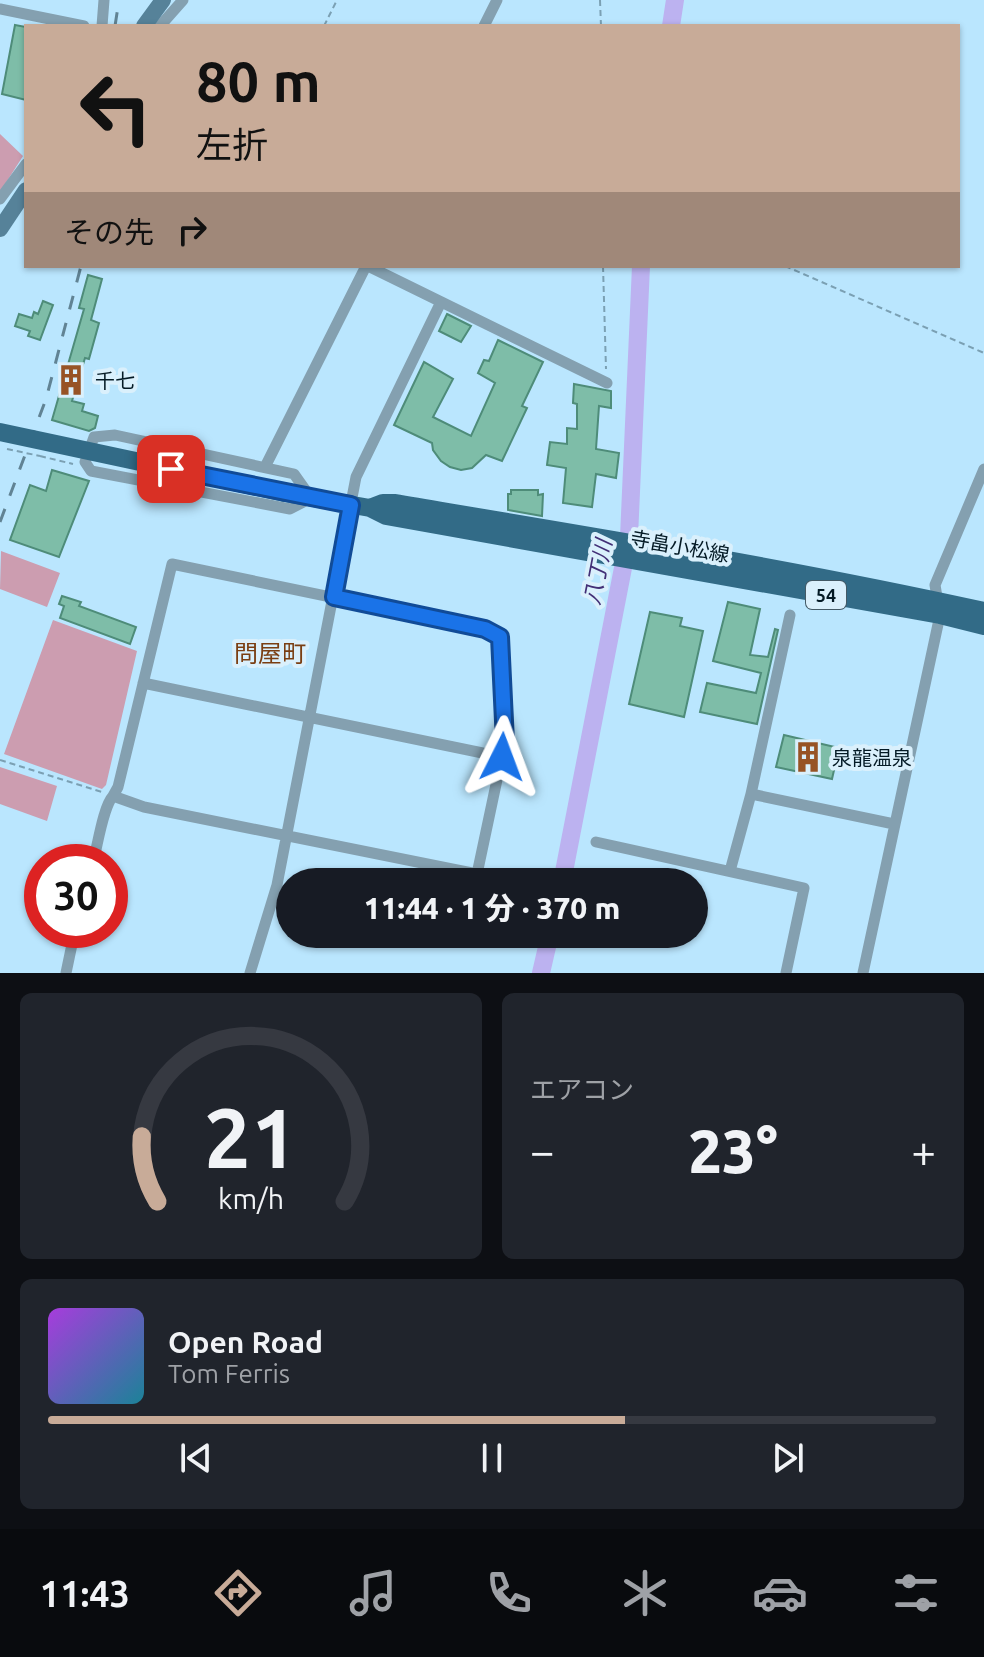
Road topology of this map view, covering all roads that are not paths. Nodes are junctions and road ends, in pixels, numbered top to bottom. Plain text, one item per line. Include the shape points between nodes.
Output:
1 (104, 0) edge
2 (163, 0) edge
3 (183, 0) edge
4 (497, 0) edge
5 (0, 9) edge
6 (74, 24) edge
7 (102, 24) edge
8 (145, 24) edge
9 (162, 24) edge
10 (485, 24) edge
11 (24, 167) edge
12 (24, 193) edge
13 (0, 199) edge
14 (0, 229) edge
15 (366, 268) edge
16 (371, 268) edge
17 (441, 302) junction
18 (607, 383) road end
19 (0, 432) edge
20 (265, 467) junction
21 (984, 469) edge
22 (311, 498) junction
23 (361, 506) junction
24 (334, 597) junction
25 (938, 608) junction
26 (984, 611) edge
27 (790, 615) dead end
28 (984, 626) edge
29 (143, 683) junction
30 (310, 718) junction
31 (502, 757) junction
32 (751, 794) junction
33 (113, 796) junction
34 (894, 824) junction
35 (285, 837) junction
36 (596, 842) dead end
37 (98, 844) edge
38 (730, 871) junction
39 (71, 948) edge
40 (66, 973) edge
41 (250, 973) edge
42 (786, 973) edge
43 (863, 973) edge

1 - 7 street
2 - 8 main road
3 - 9 street
4 - 10 street
5 - 6 street
11 - 13 street
12 - 14 main road
15 - 20 street
16 - 17 street
17 - 18 street
17 - 23 street via 356,477
19 - 22 main road, 寺畠小松線 / 54, bridge
20 - 22 street via 294,474
20 - 22 street via 115,435 94,437 85,462 91,471 269,506 290,509
21 - 25 street via 935,585
22 - 23 main road, 寺畠小松線 / 54
23 - 24 street
23 - 25 main road, 寺畠小松線 / 54 via 394,503 517,531
24 - 29 street via 172,564
24 - 30 street
24 - 31 street via 485,629 500,637
25 - 26 main road, 寺畠小松線 / 54
25 - 28 main road, 寺畠小松線 / 54
25 - 34 street
27 - 32 street
29 - 30 street
29 - 33 street
30 - 31 street
30 - 35 street
31 - 35 street via 477,874
32 - 34 street
32 - 38 street
33 - 35 street
33 - 37 street via 105,804
34 - 43 street
35 - 41 street via 277,885
36 - 38 street
38 - 42 street via 804,888
39 - 40 street

